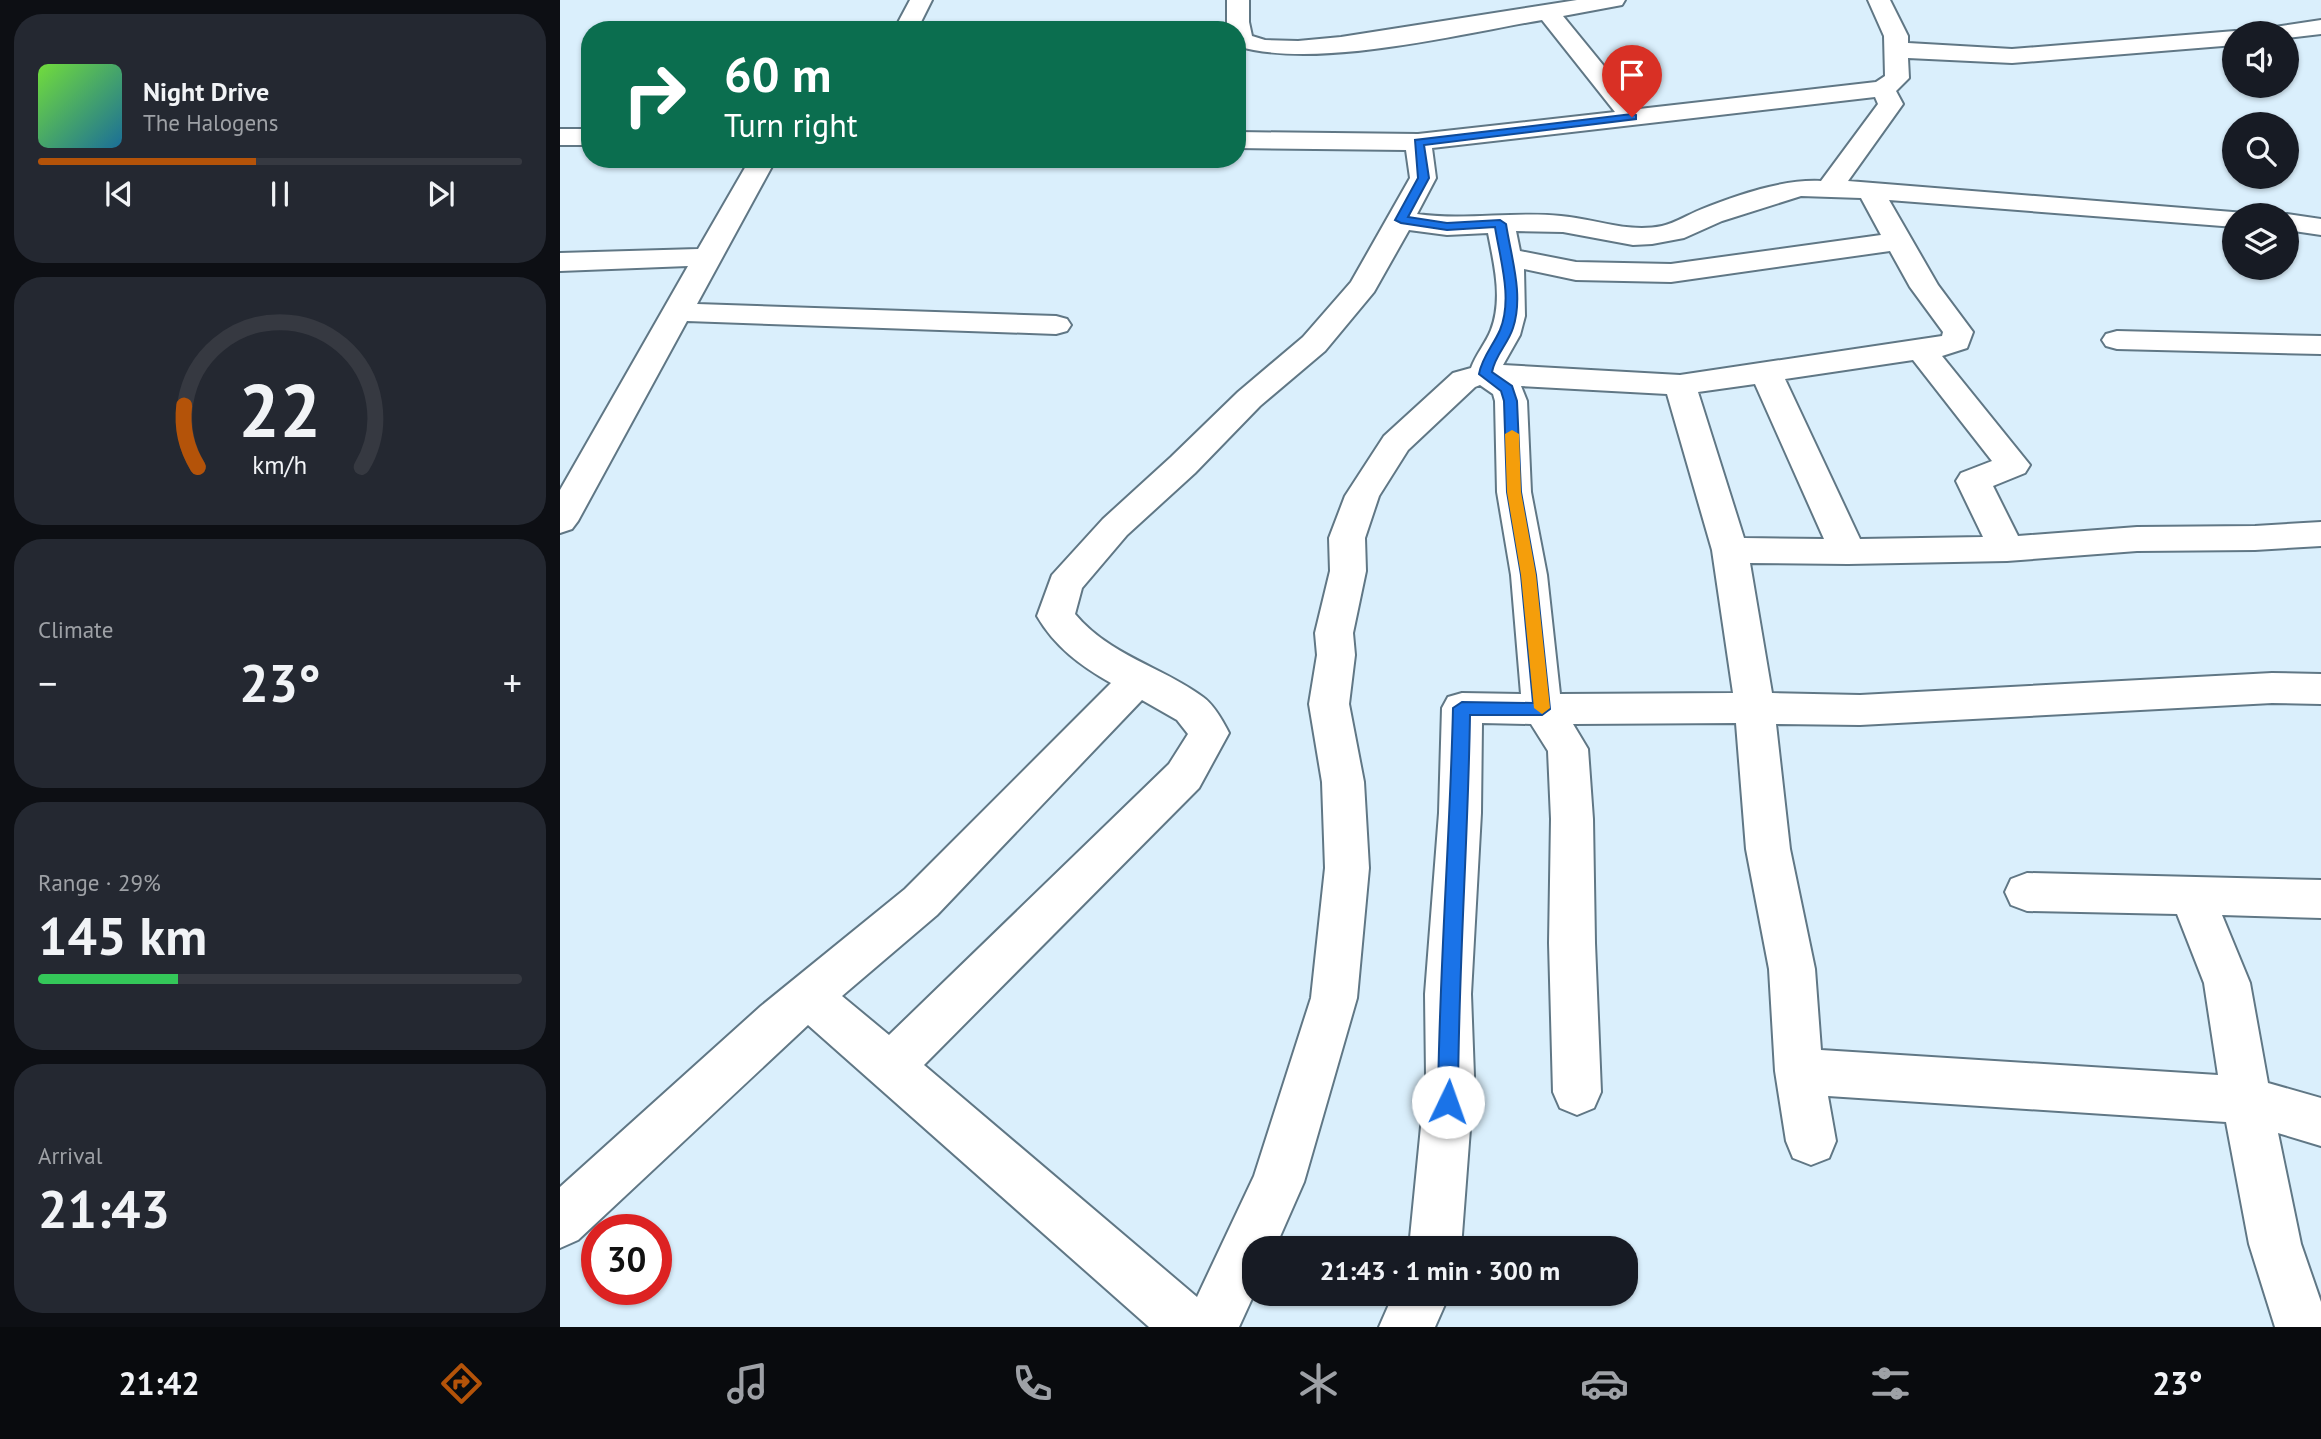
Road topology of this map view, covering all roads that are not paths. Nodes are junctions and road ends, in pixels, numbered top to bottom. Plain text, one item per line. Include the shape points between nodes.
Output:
1 (921, 0) edge
2 (1238, 0) edge
3 (1614, 0) edge
4 (1879, 0) edge
5 (1548, 12) junction
6 (910, 21) edge
7 (1238, 21) edge
8 (2321, 27) edge
9 (2299, 30) edge
10 (2222, 39) edge
11 (1246, 42) edge
12 (1897, 50) junction
13 (1883, 89) junction
14 (1632, 117) junction
15 (560, 137) edge
16 (581, 137) edge
17 (1246, 140) edge
18 (1418, 142) junction
19 (758, 168) edge
20 (1829, 187) junction
21 (1870, 190) junction
22 (2222, 218) edge
23 (1401, 220) junction
24 (2299, 223) edge
25 (1500, 224) junction
26 (2321, 226) edge
27 (1898, 241) junction
28 (708, 257) junction
29 (1507, 257) junction
30 (560, 262) edge
31 (677, 312) junction
32 (1056, 326) dead end
33 (2117, 340) dead end
34 (2321, 345) edge
35 (1920, 349) junction
36 (1766, 373) junction
37 (1485, 374) junction
38 (1680, 385) junction
39 (560, 521) edge
40 (2321, 534) edge
41 (2007, 549) junction
42 (1730, 550) junction
43 (1847, 552) junction
44 (1139, 679) junction
45 (2321, 689) edge
46 (1542, 709) junction
47 (1755, 709) junction
48 (2027, 892) dead end
49 (2192, 896) junction
50 (2321, 898) edge
51 (809, 996) junction
52 (891, 1065) junction
53 (1799, 1070) junction
54 (1577, 1092) dead end
55 (2246, 1100) junction
56 (2321, 1122) edge
57 (1811, 1141) dead end
58 (560, 1222) edge
59 (1436, 1236) edge
60 (1416, 1306) edge
61 (1190, 1327) edge
62 (1211, 1327) edge
63 (1406, 1327) edge
64 (2302, 1327) edge

1 - 6 street
2 - 7 street
3 - 5 street
4 - 12 street via 1896,36
5 - 11 street via 1342,44 1285,48
5 - 14 street
8 - 9 street
10 - 12 street via 2012,56
12 - 13 street via 1897,78
13 - 14 street
13 - 20 street via 1891,104
14 - 18 street
15 - 16 street
17 - 18 street
18 - 23 street via 1423,178
19 - 28 street
20 - 21 street
20 - 25 street via 1773,194 1652,236 1633,237 1563,224
21 - 22 street
21 - 27 street
23 - 25 street via 1447,227
23 - 44 street via 1364,286 1314,344 1249,399 1115,527 1065,584 1056,617 1097,657
24 - 26 street
25 - 29 street
27 - 29 street via 1671,273 1576,271
27 - 35 street via 1958,332 1956,341
28 - 30 street
28 - 31 street
29 - 37 street via 1512,298 1507,329
31 - 32 street
31 - 39 street
33 - 34 street
35 - 36 street
35 - 41 street via 2013,465 1973,481
36 - 38 street
36 - 43 street
37 - 38 street
37 - 46 street via 1507,389 1511,401 1514,492 1529,575
37 - 62 street via 1464,380 1396,443 1362,496 1347,538 1348,570 1334,633 1329,704 1343,782 1347,868 1334,998 1278,1182
38 - 42 street
40 - 41 street via 2137,539
41 - 43 street
42 - 43 street
42 - 47 street
44 - 51 street via 920,902
44 - 52 street via 1191,709 1209,733 1184,776
45 - 47 street via 1860,710
46 - 47 street
46 - 54 street via 1568,749
46 - 59 street via 1462,708 1448,994 1450,1076
47 - 53 street via 1768,849 1792,969
48 - 49 street
49 - 50 street
49 - 55 street via 2227,983
51 - 52 street
51 - 58 street
52 - 61 street
53 - 55 street
53 - 57 street
55 - 56 street
55 - 64 street via 2276,1244
60 - 63 street

